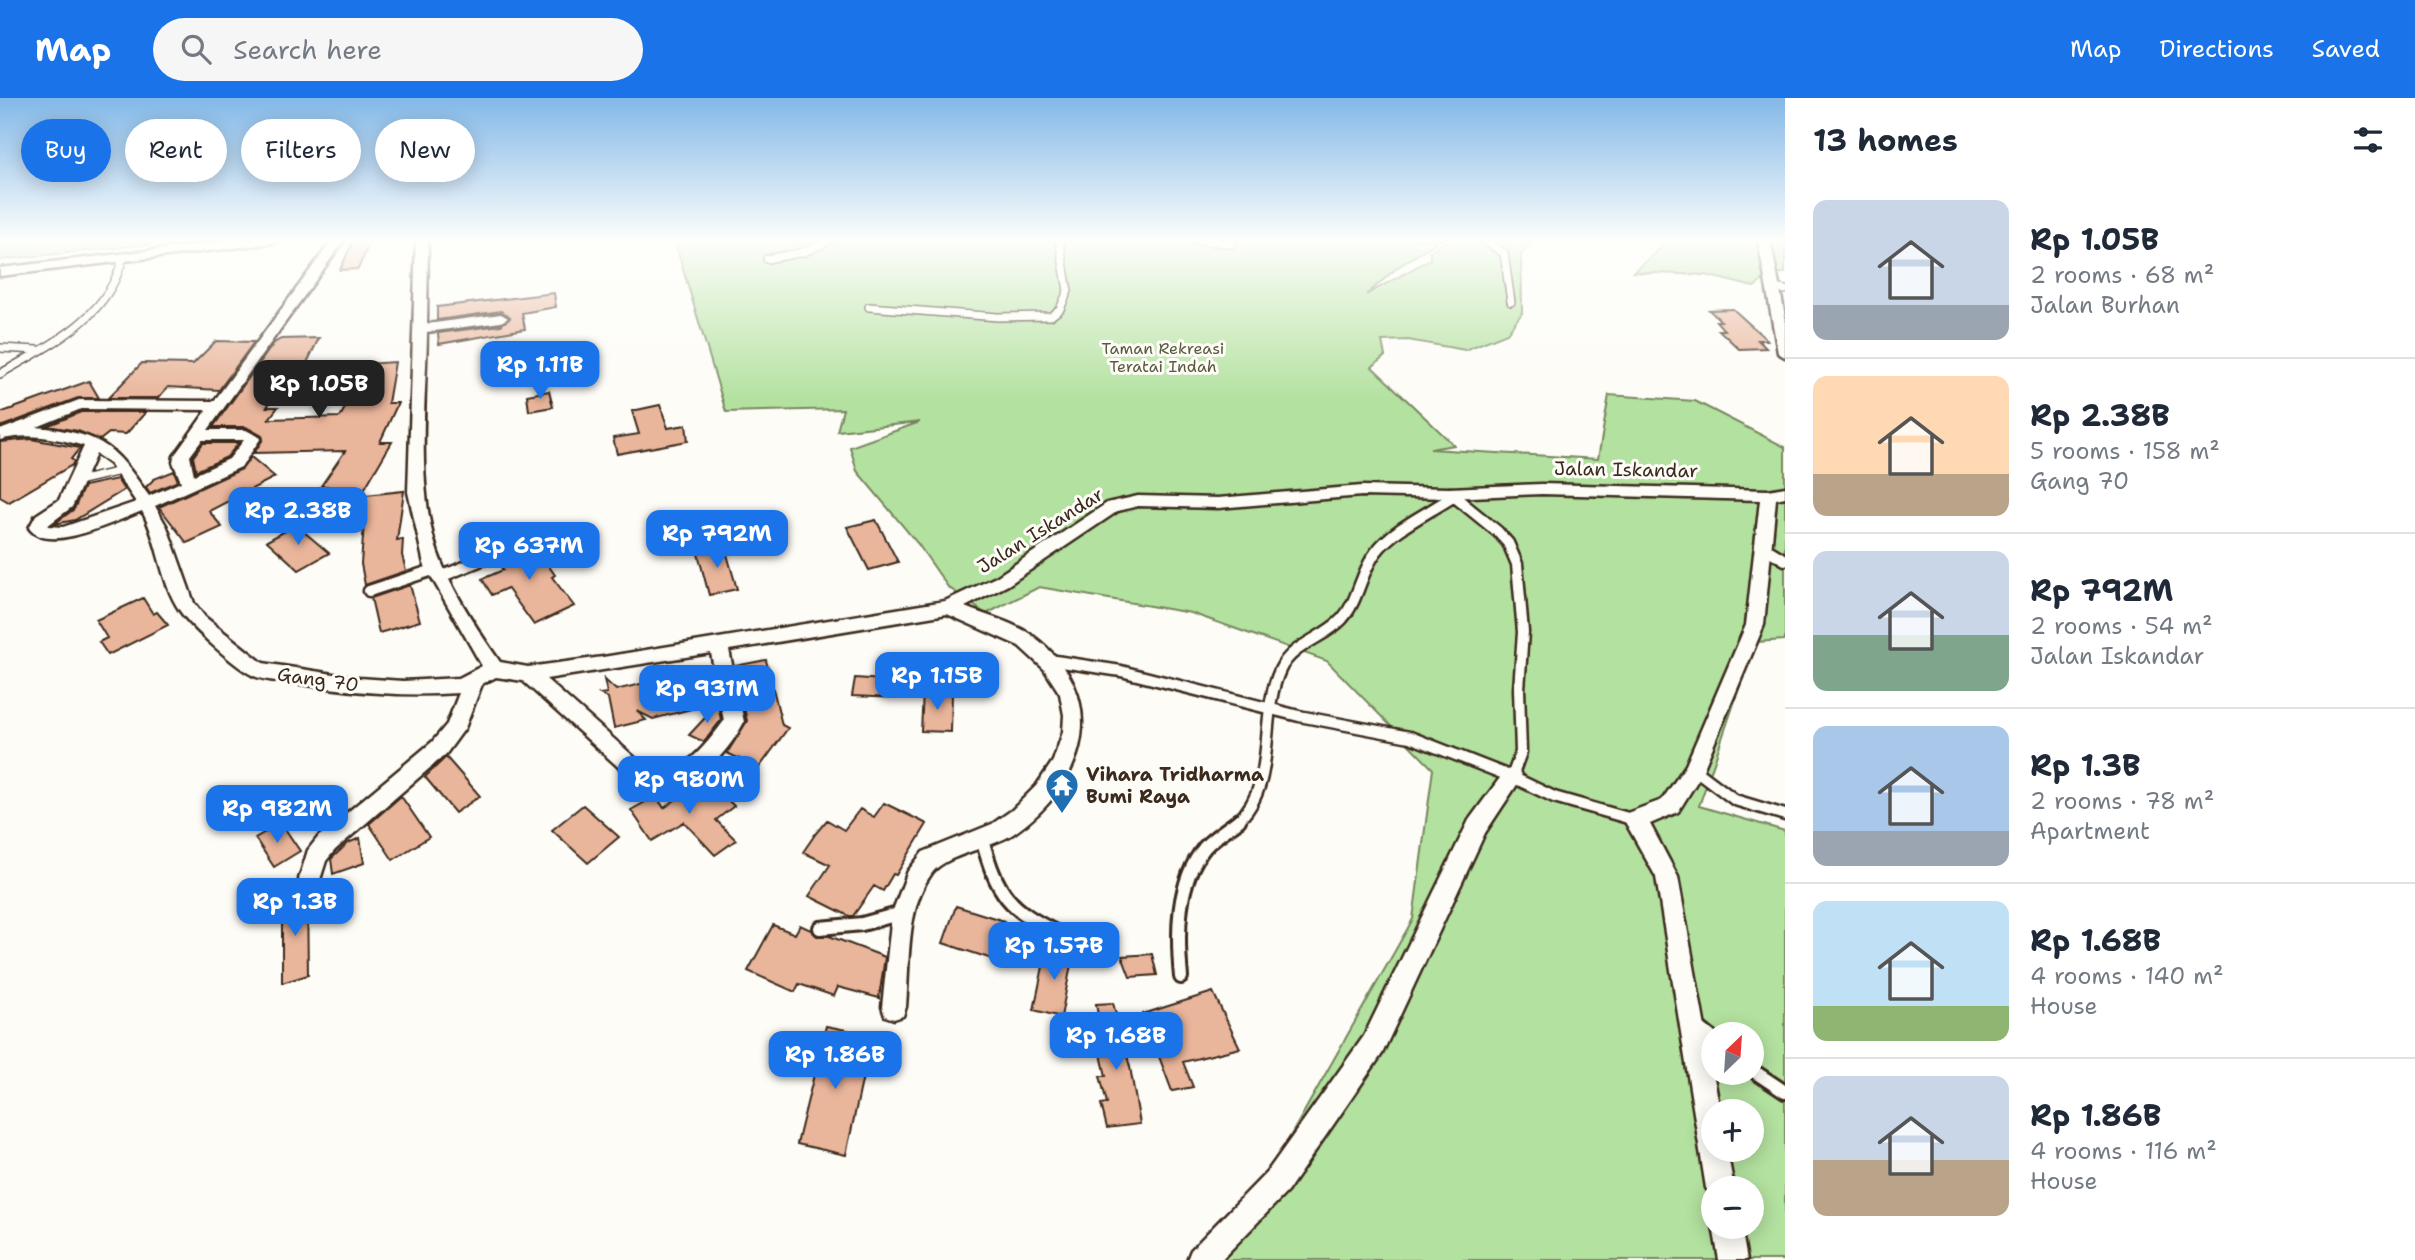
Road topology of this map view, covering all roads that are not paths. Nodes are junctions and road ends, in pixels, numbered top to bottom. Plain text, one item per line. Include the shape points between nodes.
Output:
1 (110, 293) edge
2 (298, 293) edge
3 (420, 293) edge
4 (1069, 293) edge
5 (1510, 293) edge
6 (1779, 293) edge
7 (1511, 302) dead end
8 (869, 307) dead end
9 (501, 318) dead end
10 (419, 328) junction
11 (0, 348) edge
12 (39, 350) junction
13 (1785, 353) edge
14 (2, 371) edge
15 (216, 406) junction
16 (18, 430) junction
17 (0, 435) edge
18 (197, 435) junction
19 (93, 444) junction
20 (125, 470) junction
21 (78, 481) junction
22 (190, 484) junction
23 (1777, 493) edge
24 (1451, 495) junction
25 (146, 504) junction
26 (1765, 548) junction
27 (484, 559) dead end
28 (1785, 560) edge
29 (438, 573) junction
30 (369, 591) dead end
31 (948, 607) junction
32 (719, 645) junction
33 (1048, 660) junction
34 (494, 669) junction
35 (528, 674) junction
36 (473, 682) junction
37 (1270, 709) junction
38 (1695, 769) junction
39 (1512, 777) junction
40 (1785, 815) edge
41 (1635, 820) junction
42 (982, 839) junction
43 (310, 879) dead end
44 (904, 912) junction
45 (820, 928) dead end
46 (1060, 934) dead end
47 (1181, 977) dead end
48 (894, 1007) dead end
49 (1692, 1022) junction
50 (1701, 1029) edge
51 (1764, 1078) edge
52 (1785, 1093) edge
53 (1705, 1099) edge
54 (1729, 1239) edge
55 (1201, 1260) edge
56 (1733, 1260) edge

1 - 12 lane via 89,317
2 - 15 street
3 - 10 street
4 - 8 lane via 1051,316 998,317
5 - 7 lane
6 - 13 street
9 - 10 street
10 - 29 street via 414,469 421,522
11 - 12 lane
12 - 14 lane
15 - 16 street via 79,404
15 - 18 street
16 - 17 street
16 - 19 street
18 - 22 street via 181,462
18 - 22 street via 253,438 234,463
19 - 20 street, Gang 70
19 - 21 street
20 - 21 lane
20 - 25 street, Gang 70
21 - 25 street via 66,503 42,519 37,528 64,533
22 - 25 street
23 - 24 street, Jalan Iskandar via 1542,489
23 - 26 street
24 - 31 street, Jalan Iskandar via 1362,491 1218,503 1138,501 1113,507 1002,581
24 - 37 lane via 1378,550 1356,601 1338,622 1294,652 1281,667
24 - 39 lane via 1508,543 1517,564 1522,632 1521,752
25 - 36 street, Gang 70 via 159,527 186,606 258,670 374,688
26 - 28 lane
26 - 38 street via 1755,625
27 - 29 lane
29 - 30 lane
29 - 34 street
31 - 32 street, Jalan Iskandar
31 - 33 street via 1024,639
32 - 35 street, Jalan Iskandar
32 - 35 street via 734,722 707,755 670,781 642,776
33 - 37 lane via 1121,671
33 - 42 street via 1068,694 1074,715 1067,750 1055,777 1036,802
34 - 35 street, Jalan Iskandar
34 - 36 street, Gang 70
36 - 43 street via 455,728 439,748 327,843 316,857
37 - 39 lane via 1410,737
37 - 47 lane via 1263,772 1252,803 1238,823 1199,856 1181,912 1177,942
38 - 40 lane via 1712,787 1741,804
38 - 41 street via 1670,806
39 - 41 lane via 1554,797
39 - 55 street via 1477,827 1373,1045 1277,1182
41 - 49 street via 1667,877
42 - 44 street via 939,853 928,862 915,880
42 - 46 lane via 1000,897 1021,916
44 - 45 lane via 852,927
44 - 48 street
49 - 50 lane
49 - 53 street
51 - 52 lane
54 - 56 street

